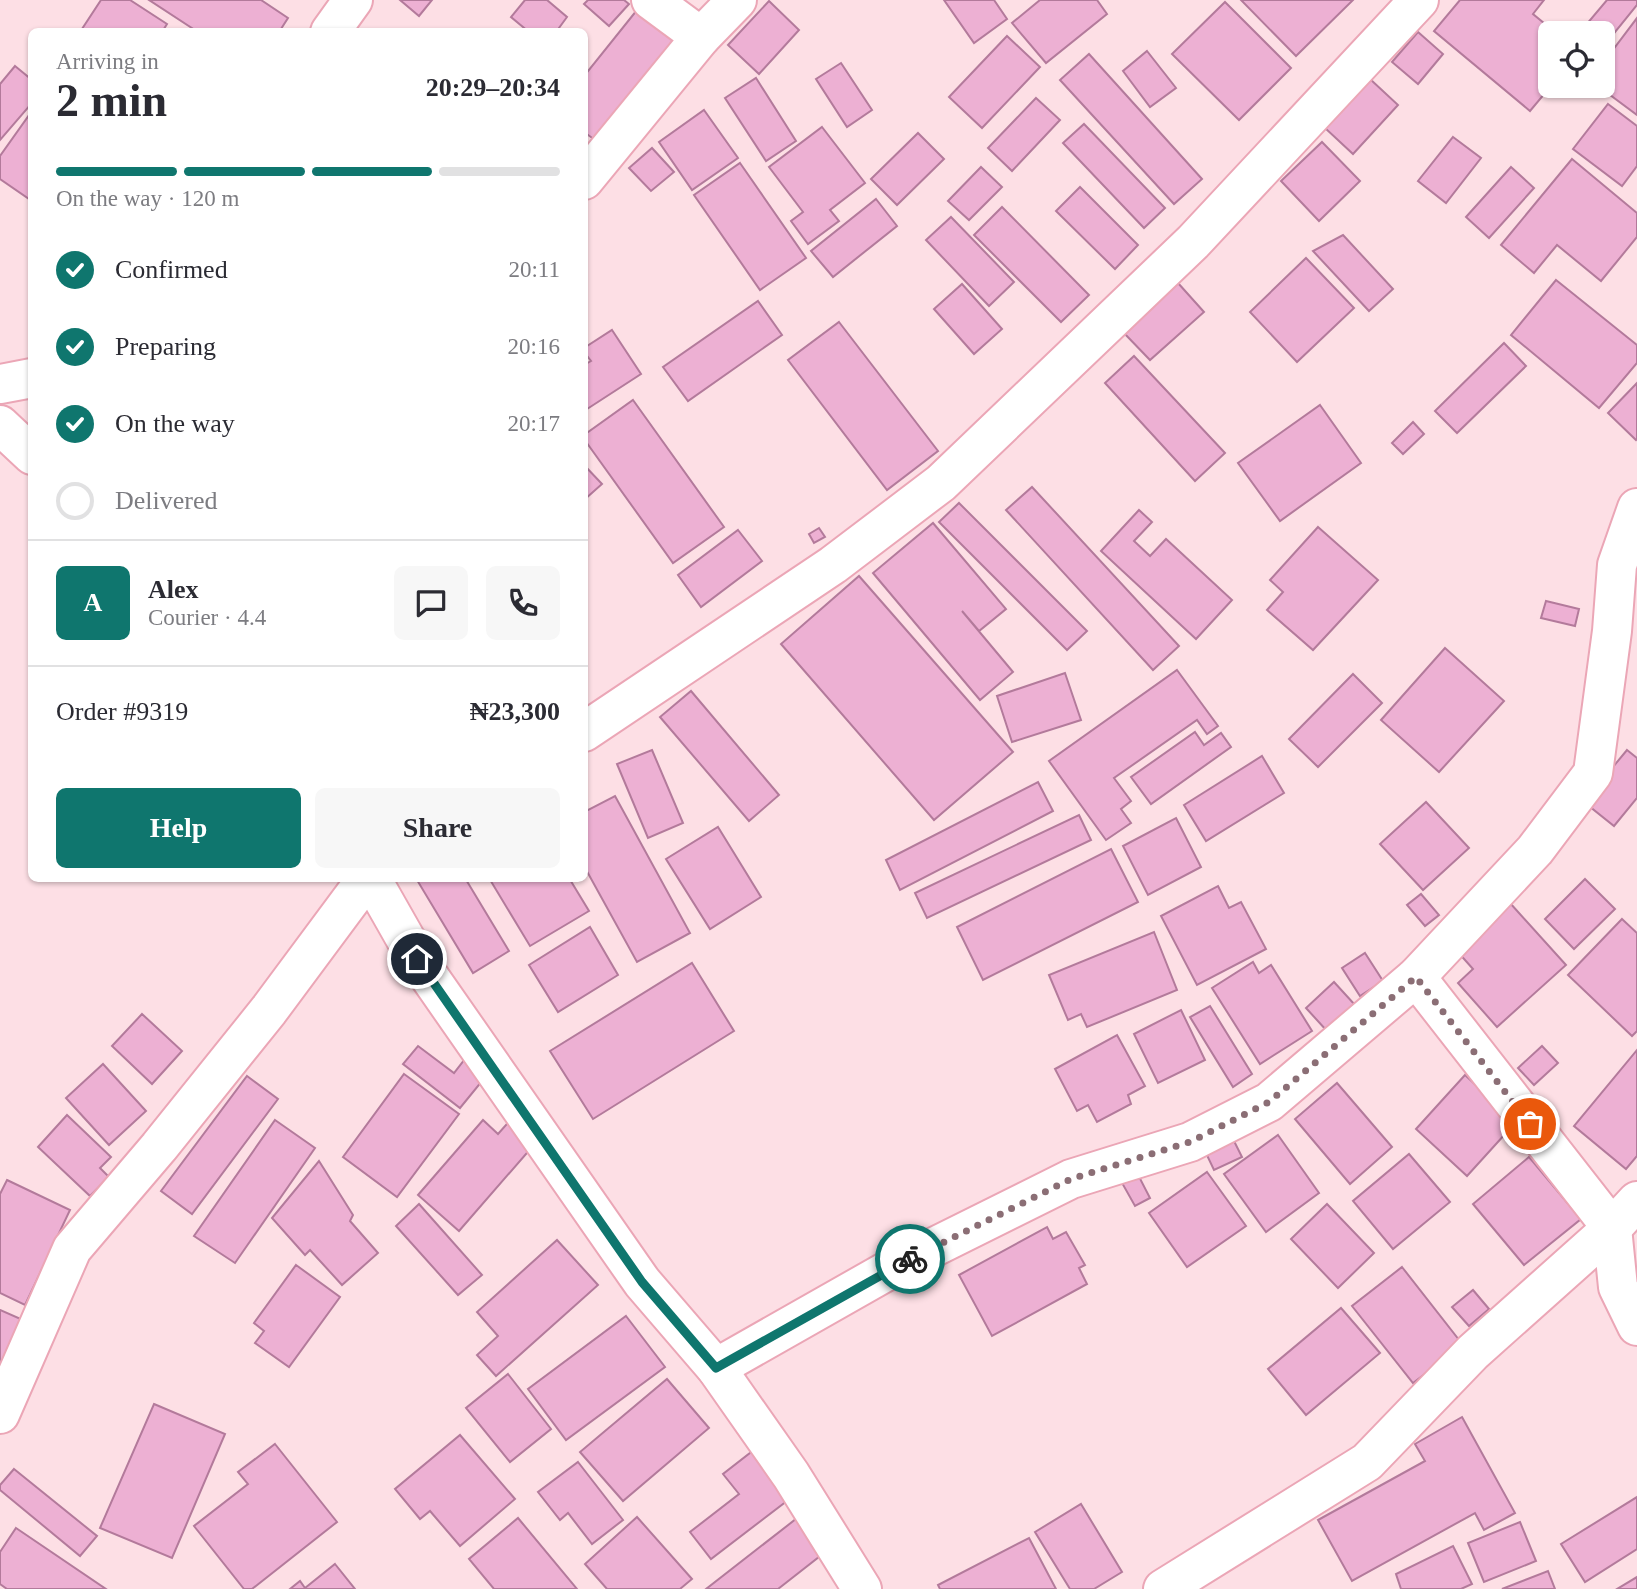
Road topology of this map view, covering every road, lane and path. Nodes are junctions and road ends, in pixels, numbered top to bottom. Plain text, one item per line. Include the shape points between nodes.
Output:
1 (352, 0) edge
2 (651, 0) edge
3 (737, 0) edge
4 (1419, 0) edge
5 (333, 28) edge
6 (701, 37) junction
7 (588, 175) edge
8 (28, 379) edge
9 (0, 384) edge
10 (0, 425) edge
11 (28, 451) edge
12 (1637, 508) edge
13 (588, 729) edge
14 (366, 882) edge
15 (371, 882) edge
16 (1416, 977) junction
17 (1637, 1201) edge
18 (1612, 1228) junction
19 (1637, 1326) edge
20 (716, 1368) junction
21 (0, 1414) edge
22 (862, 1589) edge
23 (1163, 1589) edge

1 - 5 street
2 - 6 street
3 - 6 street
4 - 13 street via 1193,242 941,482 833,565
6 - 7 street
8 - 9 street
10 - 11 street
12 - 16 street via 1617,565 1593,773 1535,850
14 - 21 street via 269,1010 72,1249
15 - 20 street via 417,959 642,1282
16 - 18 street
16 - 20 street via 1269,1102 1190,1142 1071,1179 894,1267
17 - 18 street
18 - 19 street via 1618,1287
18 - 23 street via 1473,1352 1367,1462
20 - 22 street via 791,1475

